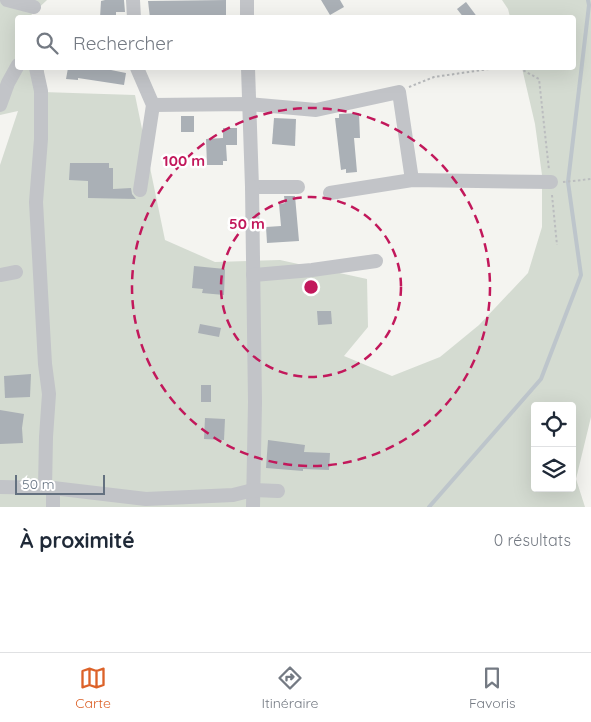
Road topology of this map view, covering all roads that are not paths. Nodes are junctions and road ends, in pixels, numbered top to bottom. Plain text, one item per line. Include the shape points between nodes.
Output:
1 (7, 0) edge
2 (132, 0) edge
3 (246, 0) edge
4 (33, 8) edge
5 (134, 15) edge
6 (247, 15) edge
7 (15, 70) edge
8 (36, 70) edge
9 (138, 70) edge
10 (248, 70) edge
11 (248, 104) junction
12 (0, 105) edge
13 (153, 105) junction
14 (412, 180) junction
15 (551, 182) road end
16 (298, 186) dead end
17 (252, 188) junction
18 (140, 190) dead end
19 (330, 193) dead end
20 (376, 260) dead end
21 (16, 272) dead end
22 (0, 274) edge
23 (253, 275) junction
24 (0, 487) edge
25 (48, 488) junction
26 (254, 490) junction
27 (278, 491) dead end
28 (146, 503) edge
29 (53, 507) edge
30 (253, 507) edge

1 - 4 street
2 - 5 street
3 - 6 street
7 - 12 street
8 - 25 street via 41,91 41,139 36,202 49,394 46,437
9 - 13 street
10 - 11 street
11 - 13 street
11 - 14 street via 316,110 399,92
11 - 17 street
13 - 18 street
14 - 15 street
14 - 19 street
16 - 17 street
17 - 23 street
20 - 23 street
21 - 22 street
23 - 26 street
24 - 25 street
25 - 28 street
25 - 29 street
26 - 27 street
26 - 28 street
26 - 30 street

